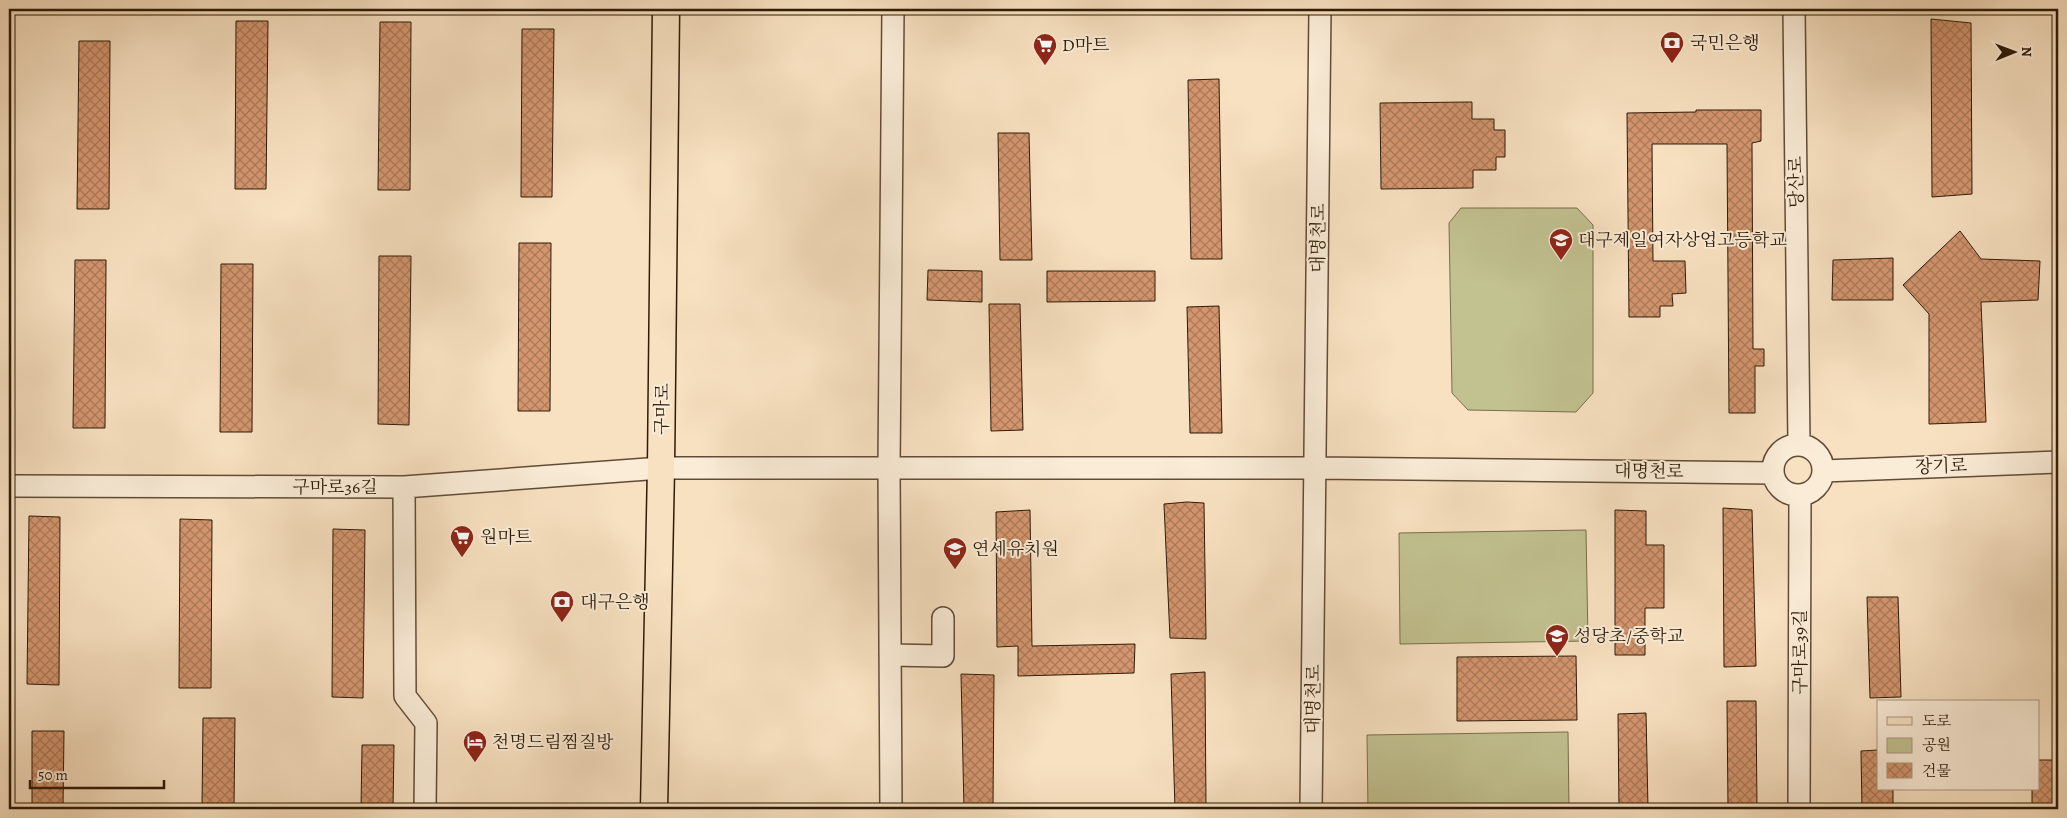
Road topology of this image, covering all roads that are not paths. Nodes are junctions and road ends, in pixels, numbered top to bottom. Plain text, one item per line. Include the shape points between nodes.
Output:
1 (666, 9) edge
2 (892, 9) edge
3 (1320, 9) edge
4 (1794, 9) edge
5 (1799, 445) junction
6 (2058, 462) edge
7 (661, 468) junction
8 (889, 468) junction
9 (1316, 468) junction
10 (1823, 471) junction
11 (1773, 472) junction
12 (9, 486) edge
13 (404, 487) junction
14 (1800, 495) junction
15 (943, 618) dead end
16 (890, 655) junction
17 (425, 809) edge
18 (654, 809) edge
19 (891, 809) edge
20 (1311, 809) edge
21 (1799, 809) edge

1 - 7 main road, 구마로
2 - 8 street
3 - 9 street, 대명천로
4 - 5 street, 당산로
5 - 10 street via 1814,451
5 - 11 street via 1778,454
6 - 10 street, 장기로
7 - 8 street, 구마로36길
7 - 13 street, 구마로36길
7 - 18 main road, 구마로
8 - 9 street, 구마로36길
8 - 16 street
9 - 11 street, 대명천로
9 - 20 street, 대명천로
10 - 14 street via 1816,488
11 - 14 street via 1778,486
12 - 13 street, 구마로36길
13 - 17 street via 405,696 426,723
14 - 21 street, 구마로39길
15 - 16 street via 943,656
16 - 19 street

